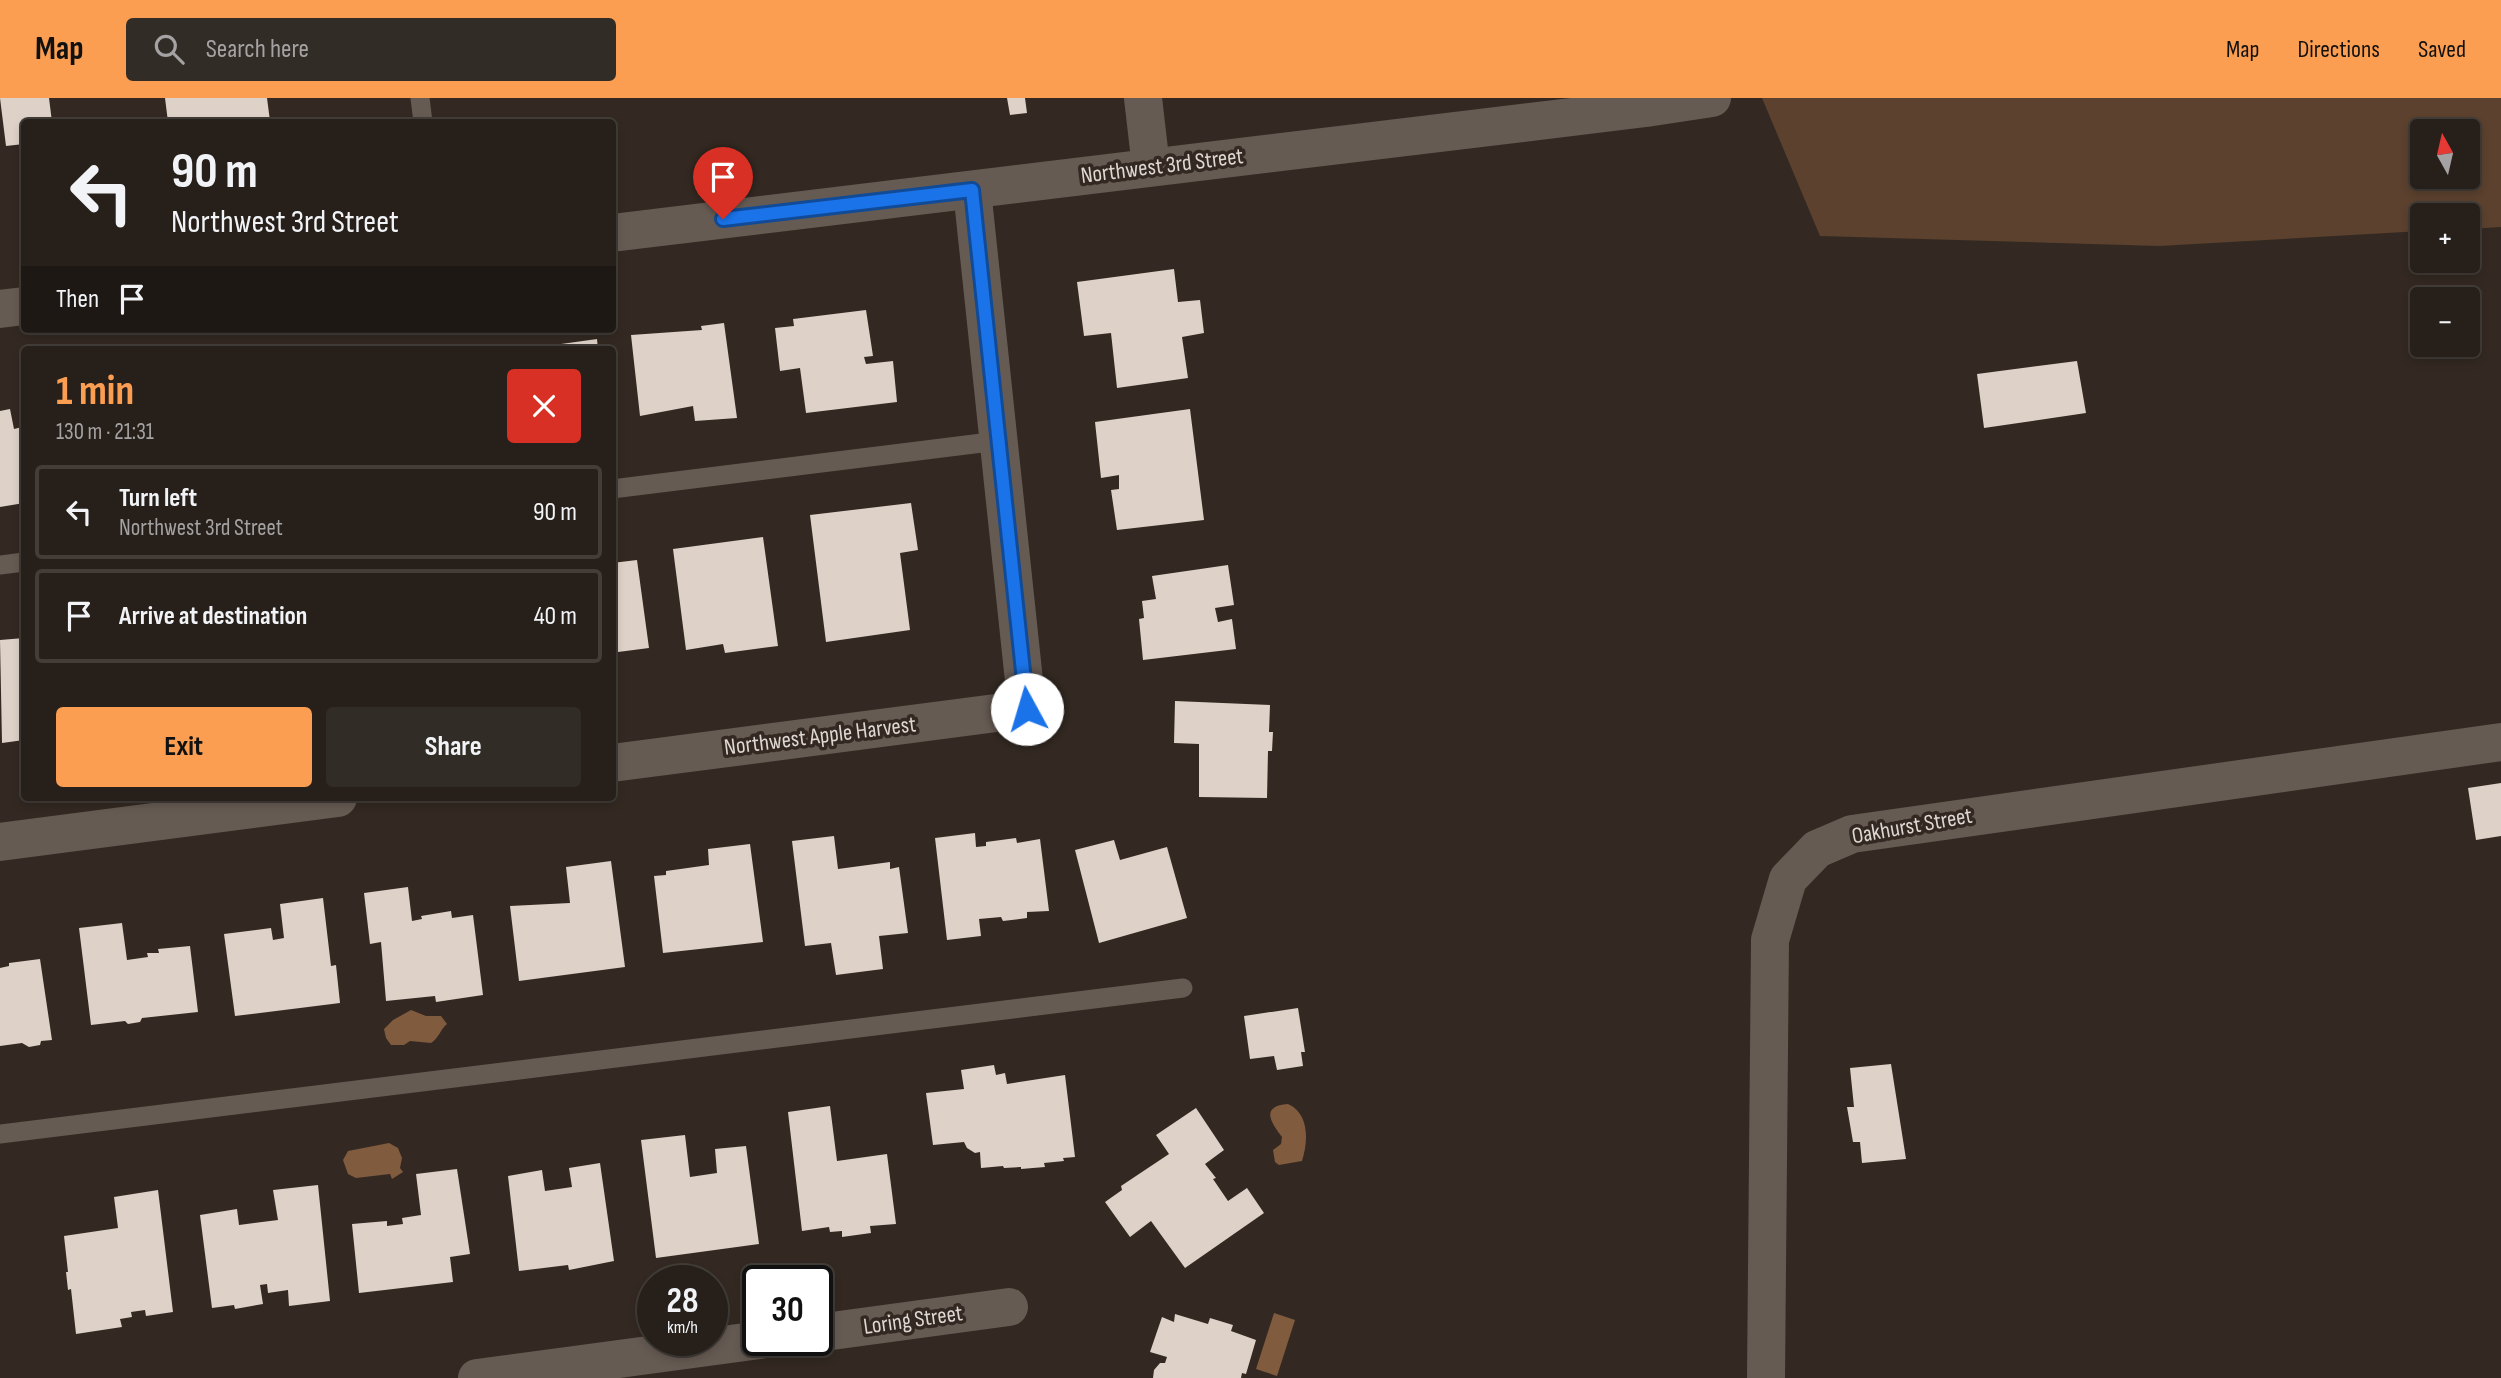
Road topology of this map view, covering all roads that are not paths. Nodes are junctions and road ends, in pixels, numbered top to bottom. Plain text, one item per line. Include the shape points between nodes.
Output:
1 (419, 98) edge
2 (1143, 98) edge
3 (1712, 98) edge
4 (1646, 103) edge
5 (422, 119) edge
6 (1152, 167) junction
7 (972, 190) junction
8 (616, 233) edge
9 (21, 306) edge
10 (0, 309) edge
11 (998, 441) junction
12 (616, 489) edge
13 (21, 562) edge
14 (0, 565) edge
15 (2501, 742) edge
16 (616, 761) edge
17 (315, 801) edge
18 (0, 842) edge
19 (1183, 988) dead end
20 (0, 1134) edge
21 (1009, 1307) dead end
22 (833, 1331) edge
23 (742, 1342) edge
24 (477, 1378) edge
25 (1766, 1378) edge

1 - 5 lane
2 - 6 street
3 - 4 street, Northwest 3rd Street
4 - 6 street, Northwest 3rd Street
6 - 7 street, Northwest 3rd Street
7 - 8 street, Northwest 3rd Street
7 - 11 street
9 - 10 street
11 - 12 lane
11 - 16 street, Northwest Apple Harvest via 1027,709
13 - 14 lane
15 - 25 street, Oakhurst Street via 1852,834 1818,849 1788,880 1770,940
17 - 18 street
19 - 20 lane
21 - 22 street, Loring Street
23 - 24 street

